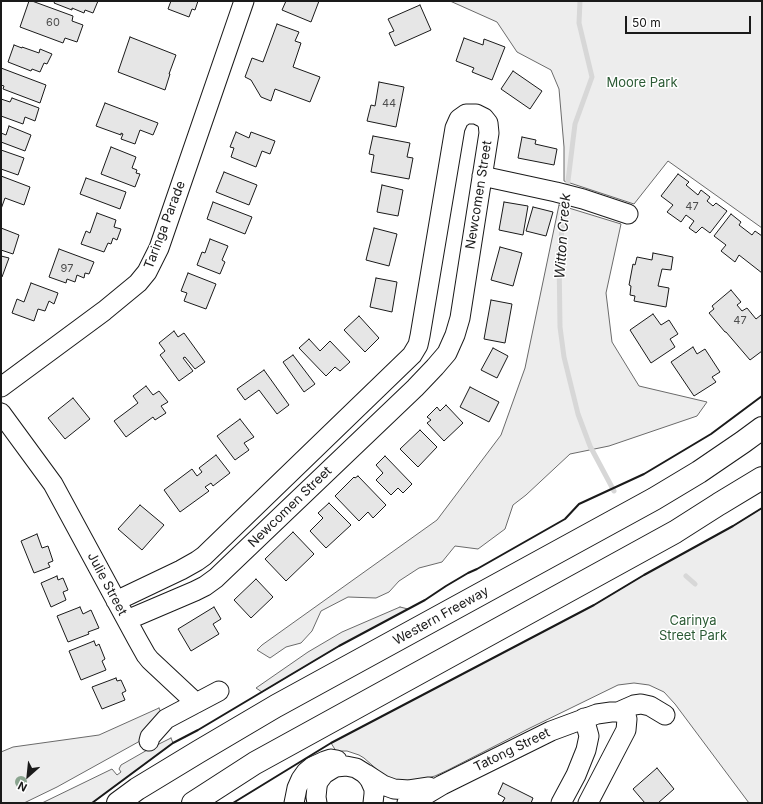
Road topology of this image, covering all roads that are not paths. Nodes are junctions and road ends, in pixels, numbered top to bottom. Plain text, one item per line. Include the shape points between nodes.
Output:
1 (244, 1) edge
2 (482, 176) junction
3 (628, 214) dead end
4 (412, 355) junction
5 (435, 367) junction
6 (1, 387) edge
7 (1, 413) edge
8 (762, 428) edge
9 (1, 437) edge
10 (32, 454) junction
11 (762, 478) edge
12 (116, 601) junction
13 (127, 620) junction
14 (219, 691) dead end
15 (196, 703) junction
16 (618, 712) junction
17 (665, 715) dead end
18 (584, 718) junction
19 (149, 742) dead end
20 (362, 771) junction
21 (442, 785) junction
22 (315, 798) edge
23 (118, 803) edge
24 (193, 803) edge
25 (294, 803) edge
26 (373, 803) edge
27 (407, 803) edge
28 (561, 803) edge
29 (588, 803) edge

1 - 6 street, Taringa Parade via 166,227 147,272 138,283 104,311
2 - 3 street via 583,199
2 - 4 street, Newcomen Street via 489,133 488,123 476,114 466,114 459,119 455,128 420,336
2 - 5 street, Newcomen Street via 458,328 447,353
4 - 5 street
4 - 12 street, Newcomen Street via 204,556
5 - 13 street, Newcomen Street via 216,578 195,591
7 - 10 street, Julie Street
8 - 23 highway, Western Freeway via 699,472 654,499 276,706
9 - 10 street, Julie Street
10 - 12 street, Julie Street via 57,491
11 - 24 highway via 675,532 255,763
12 - 13 street, Julie Street
13 - 15 street, Julie Street via 150,660
14 - 15 street
15 - 19 street via 166,719 150,737
16 - 17 street, Tatong Street via 641,704
16 - 18 street, Tatong Street
16 - 29 street via 627,717 626,730
18 - 21 street, Tatong Street via 551,731
18 - 28 street via 589,736 586,750
20 - 21 street, Tatong Street via 394,790
20 - 22 street via 346,766 332,769 321,778
20 - 25 street via 335,760 320,763 308,770 301,779
20 - 26 street via 374,789
21 - 27 street, Tatong Street via 422,798

